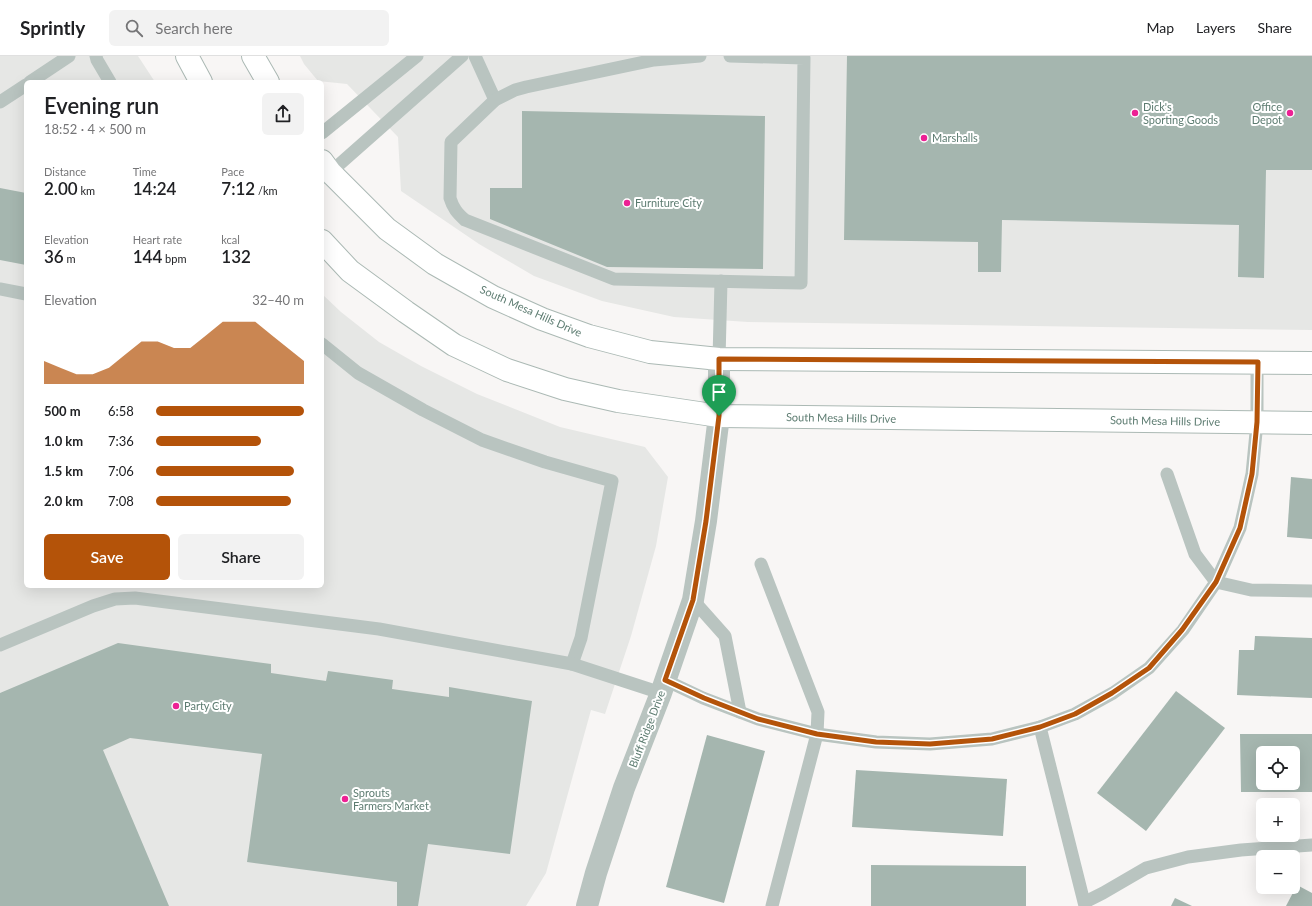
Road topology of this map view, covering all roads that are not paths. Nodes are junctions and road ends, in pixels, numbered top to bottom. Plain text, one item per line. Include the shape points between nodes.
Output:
1 (70, 56) edge
2 (96, 56) edge
3 (187, 56) edge
4 (253, 56) edge
5 (417, 56) edge
6 (462, 56) edge
7 (476, 56) edge
8 (700, 56) edge
9 (730, 56) edge
10 (33, 80) edge
11 (109, 80) edge
12 (200, 80) edge
13 (267, 80) edge
14 (24, 86) edge
15 (495, 100) junction
16 (0, 102) edge
17 (324, 131) edge
18 (325, 171) edge
19 (324, 243) edge
20 (721, 281) junction
21 (0, 289) edge
22 (24, 294) edge
23 (324, 346) edge
24 (719, 359) junction
25 (1258, 362) junction
26 (1312, 363) edge
27 (719, 416) junction
28 (1257, 422) junction
29 (1312, 423) edge
30 (1166, 474) dead end
31 (761, 564) dead end
32 (1216, 582) junction
33 (1312, 591) edge
34 (693, 600) junction
35 (0, 645) edge
36 (572, 664) junction
37 (663, 687) junction
38 (740, 712) junction
39 (1040, 727) junction
40 (817, 734) junction
41 (1312, 846) edge
42 (1085, 904) edge
43 (587, 906) edge
44 (772, 906) edge

1 - 10 lane
2 - 11 lane
3 - 12 street
4 - 13 street
5 - 17 lane
6 - 18 lane
7 - 15 lane
8 - 15 lane via 654,60 534,85 515,90
9 - 20 lane via 804,58 801,283
14 - 16 lane
15 - 20 lane via 450,142 450,198 457,213 465,220 614,280
18 - 24 street, South Mesa Hills Drive via 387,229 435,264 493,297 589,336 650,352
19 - 27 street, South Mesa Hills Drive via 350,271 406,312 454,344 507,370 565,389 618,401
20 - 24 lane
21 - 22 lane
23 - 36 lane via 358,373 482,440 545,462 612,480 581,638
24 - 25 street, South Mesa Hills Drive
24 - 27 street, Bluff Ridge Drive
25 - 26 street, South Mesa Hills Drive
25 - 28 lane
27 - 28 street, South Mesa Hills Drive
27 - 34 street, Bluff Ridge Drive
28 - 29 street, South Mesa Hills Drive
28 - 32 lane via 1252,474 1240,528
30 - 32 lane via 1195,554
31 - 40 lane via 818,712
32 - 33 lane via 1251,590
32 - 39 lane via 1182,630 1149,668 1088,707
34 - 37 street, Bluff Ridge Drive
34 - 38 lane via 725,636
35 - 36 lane via 93,606 114,599 135,598 379,629
36 - 37 lane
37 - 38 lane via 704,698
37 - 43 street, Bluff Ridge Drive via 624,788
38 - 40 lane
39 - 40 lane via 992,739 930,744 876,742
39 - 42 lane
40 - 44 lane
41 - 42 lane via 1188,856 1146,868

